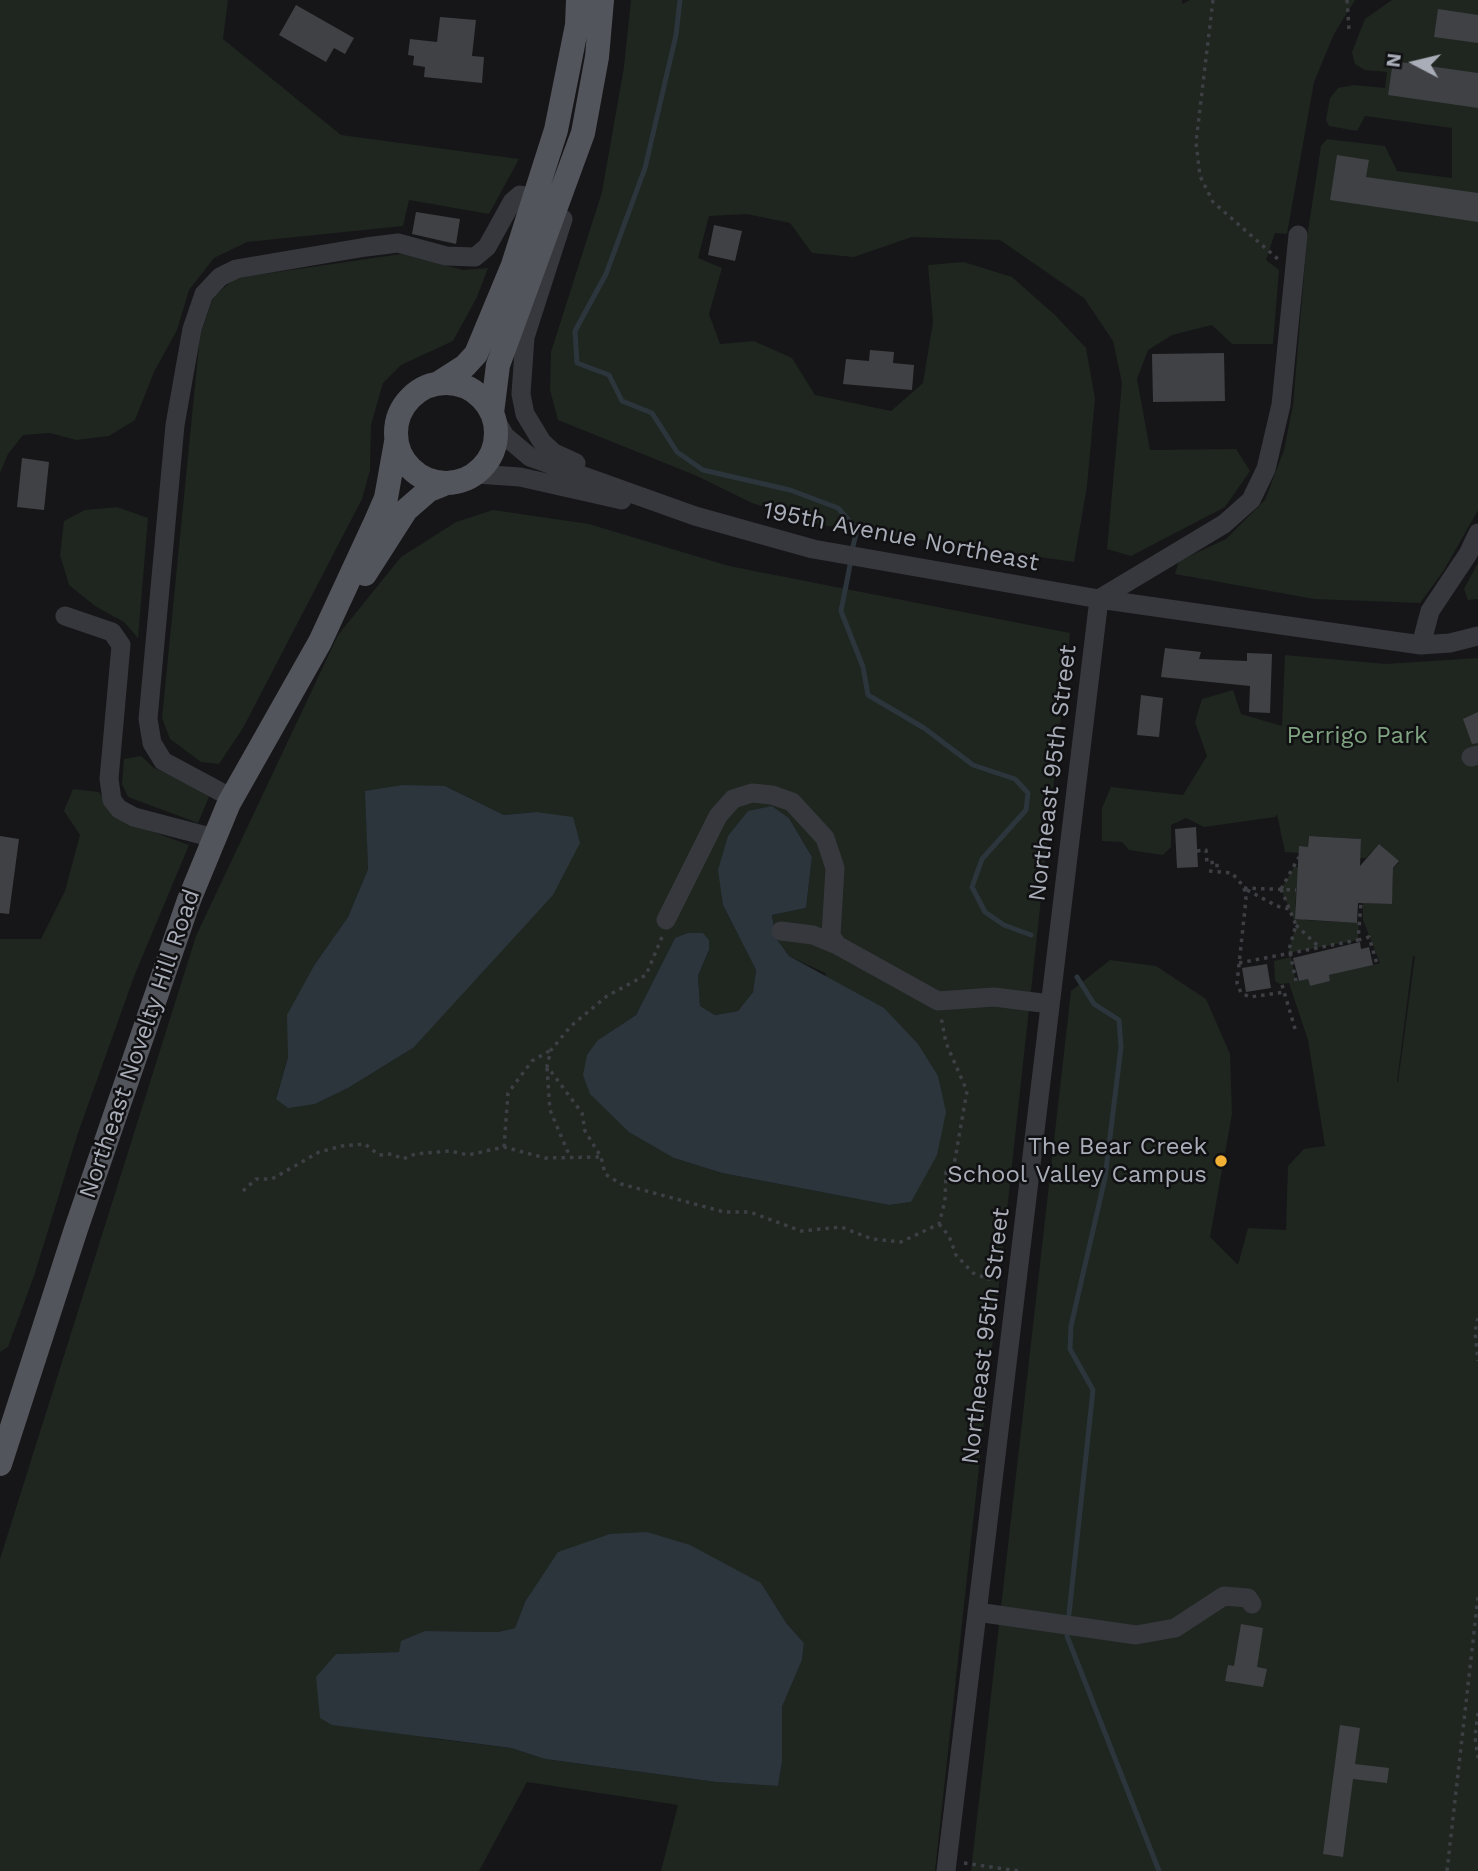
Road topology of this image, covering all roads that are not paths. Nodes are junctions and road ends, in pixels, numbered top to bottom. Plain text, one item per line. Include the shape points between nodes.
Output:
1 (579, 0) edge
2 (602, 0) edge
3 (573, 167) junction
4 (536, 198) junction
5 (1298, 235) dead end
6 (437, 384) junction
7 (493, 415) junction
8 (396, 442) junction
9 (477, 474) junction
10 (444, 484) junction
11 (695, 516) junction
12 (1478, 533) edge
13 (1099, 599) junction
14 (65, 616) dead end
15 (1478, 636) edge
16 (320, 642) junction
17 (1421, 645) junction
18 (232, 798) junction
19 (214, 838) junction
20 (666, 920) road end
21 (780, 931) dead end
22 (837, 945) junction
23 (1050, 1004) junction
24 (0, 1464) edge
25 (1252, 1604) dead end
26 (977, 1612) junction
27 (947, 1866) edge

1 - 4 main road via 566,82
2 - 3 main road via 595,70
3 - 7 main road via 498,365
3 - 11 street via 561,228 525,337 521,394 525,414 554,453 648,490
4 - 6 main road via 476,354
4 - 18 street via 520,195 512,202 487,247 475,257 446,256 398,243 366,247 236,269 220,276 204,294 192,329 176,425 148,719 152,743 163,761
5 - 13 street via 1281,405 1266,469 1251,500 1224,523
6 - 7 main road via 465,387 477,394
6 - 8 main road via 422,389 405,405 396,426
7 - 9 main road via 494,448
7 - 11 street via 505,436 530,457
8 - 10 main road via 413,471 427,481
8 - 16 main road, Northeast Novelty Hill Road via 386,498
9 - 10 main road
9 - 11 street via 520,477
10 - 16 main road, Northeast Novelty Hill Road via 429,490 406,510
11 - 13 street, 195th Avenue Northeast via 813,549
12 - 17 street via 1430,611
13 - 17 street, 195th Avenue Northeast
13 - 23 street, Northeast 95th Street
14 - 19 street via 112,632 121,645 109,779 112,800 134,817
15 - 17 street, 195th Avenue Northeast
16 - 18 main road, Northeast Novelty Hill Road
18 - 19 main road, Northeast Novelty Hill Road
19 - 24 main road, Northeast Novelty Hill Road via 188,900
20 - 22 street via 718,816 733,799 752,793 772,795 792,802 825,838 835,868 831,936
21 - 22 street via 813,935
22 - 23 street via 938,1001 994,997
23 - 26 street, Northeast 95th Street
25 - 26 street via 1248,1598 1224,1596 1175,1628 1136,1635
26 - 27 street, Northeast 95th Street

